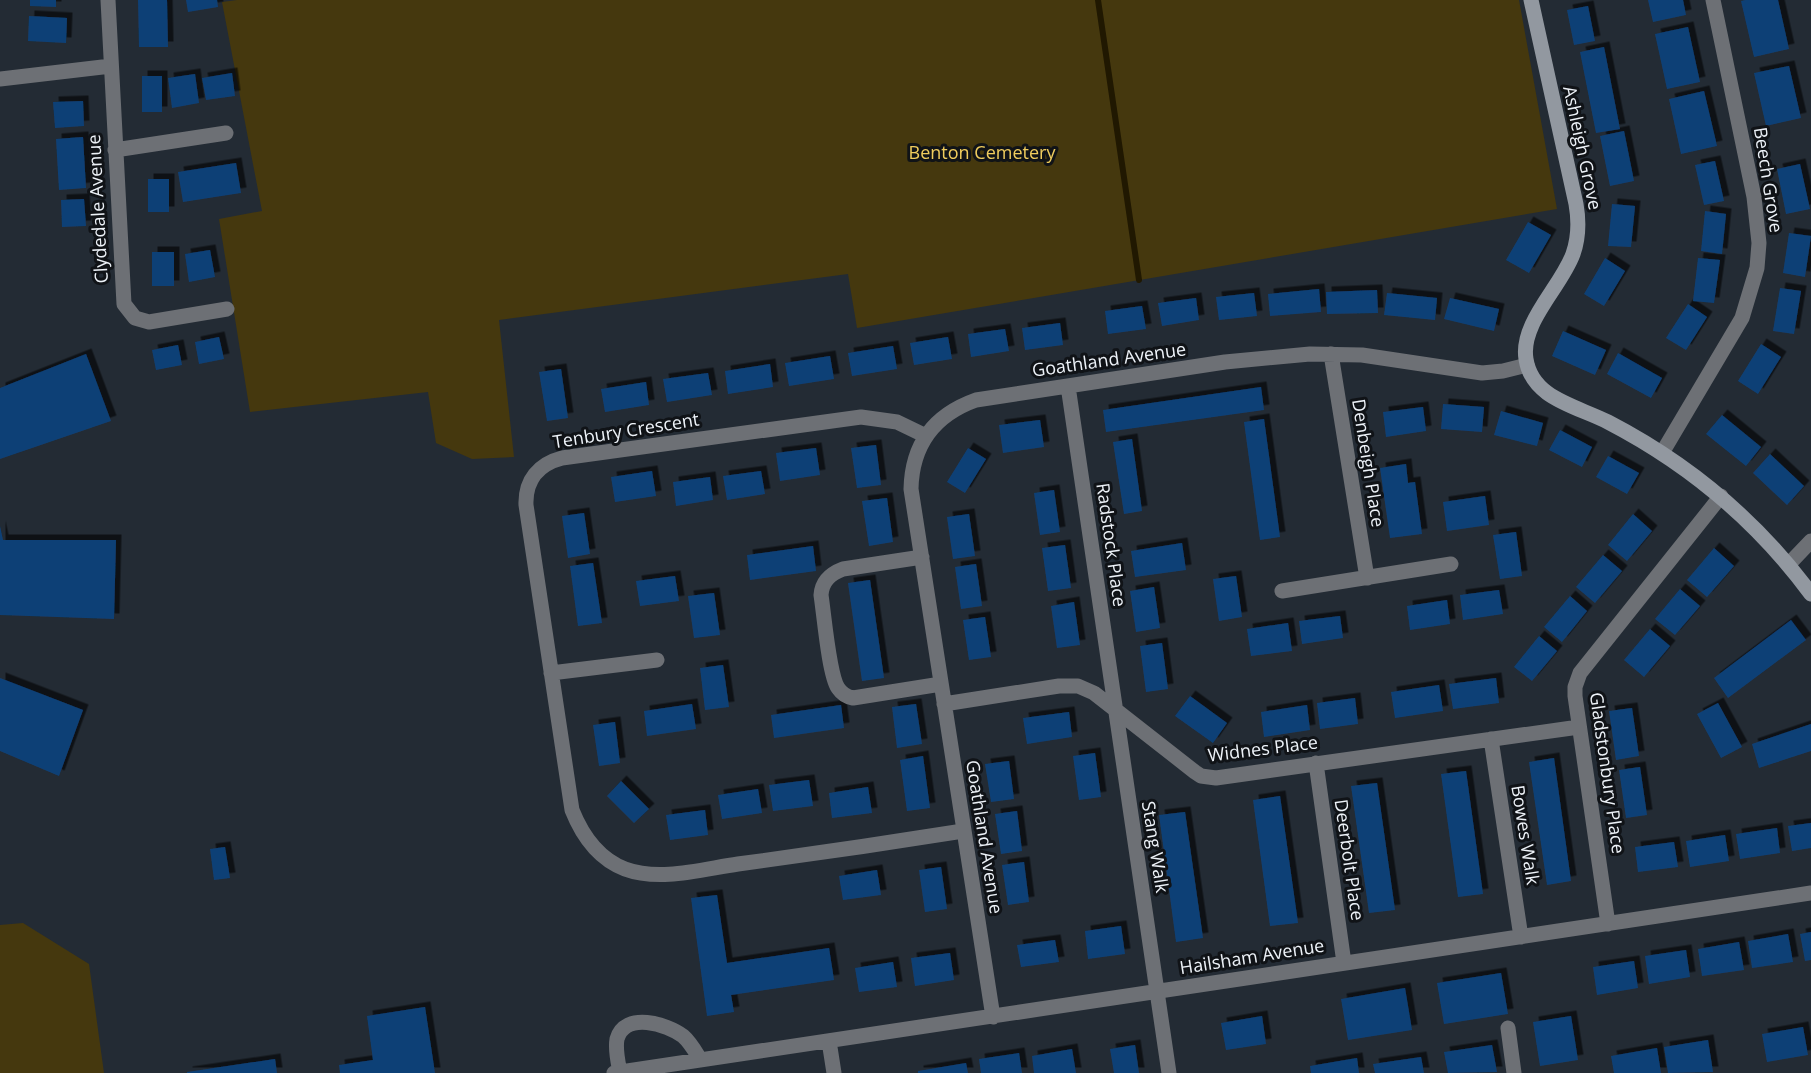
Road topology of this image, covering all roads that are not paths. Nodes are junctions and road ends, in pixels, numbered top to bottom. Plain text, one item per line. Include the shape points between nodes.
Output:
1 (108, 0) edge
2 (1530, 0) edge
3 (1713, 0) edge
4 (111, 66) junction
5 (0, 79) edge
6 (226, 134) dead end
7 (115, 150) junction
8 (227, 309) dead end
9 (1331, 354) junction
10 (1527, 365) junction
11 (1068, 386) junction
12 (926, 436) junction
13 (1662, 453) junction
14 (1721, 496) junction
15 (1811, 542) edge
16 (922, 557) junction
17 (1451, 564) dead end
18 (1789, 564) junction
19 (1367, 578) junction
20 (1282, 591) dead end
21 (1811, 594) edge
22 (657, 660) dead end
23 (551, 673) junction
24 (941, 684) junction
25 (944, 704) junction
26 (1114, 709) junction
27 (1579, 727) junction
28 (1491, 738) junction
29 (1316, 763) junction
30 (963, 831) junction
31 (1811, 893) edge
32 (1608, 924) junction
33 (1521, 937) junction
34 (1344, 963) junction
35 (1157, 991) junction
36 (993, 1017) junction
37 (1508, 1028) dead end
38 (829, 1041) junction
39 (700, 1059) junction
40 (617, 1072) edge
41 (834, 1073) edge
42 (1169, 1073) edge
43 (1514, 1073) edge

1 - 4 street, Clydedale Avenue
2 - 10 street, Ashleigh Grove via 1576,204 1578,229 1573,254 1527,336
3 - 13 street, Beech Grove via 1755,197 1757,268 1742,318
4 - 5 street
4 - 7 street, Clydedale Avenue
6 - 7 street
7 - 8 street, Clydedale Avenue via 122,297 126,309 135,318 149,322
9 - 10 street, Goathland Avenue via 1482,373
9 - 11 street, Goathland Avenue via 1256,358
9 - 19 street, Denbeigh Place
10 - 13 street via 1533,381 1550,395
11 - 12 street, Goathland Avenue via 964,405 942,418
11 - 26 street, Radstock Place
12 - 16 street, Goathland Avenue via 911,474
12 - 23 street, Tenbury Crescent via 897,422 861,417 562,458 541,467 528,485 526,505
13 - 14 street
14 - 18 street
14 - 27 street, Gladstonbury Place via 1580,673 1575,687
15 - 18 street
16 - 24 street, Goathland Avenue
16 - 24 street via 843,569 824,583 821,595 834,677 844,694 854,698
17 - 19 street
18 - 21 street
19 - 20 street
22 - 23 street
23 - 30 street, Tenbury Crescent via 572,810 594,847 625,869 670,873
24 - 25 street, Goathland Avenue
25 - 26 street, Widnes Place via 1069,686 1086,689
25 - 30 street, Goathland Avenue
26 - 29 street, Widnes Place via 1201,776 1216,778
26 - 35 street, Stang Walk
27 - 28 street, Widnes Place
27 - 32 street, Gladstonbury Place
28 - 29 street, Widnes Place
28 - 33 street, Bowes Walk
29 - 34 street, Deerbolt Place
30 - 36 street, Goathland Avenue
31 - 32 street, Hailsham Avenue
32 - 33 street, Hailsham Avenue
33 - 34 street, Hailsham Avenue
34 - 35 street, Hailsham Avenue
35 - 36 street, Hailsham Avenue
35 - 42 street, Stang Walk
36 - 38 street, Hailsham Avenue
37 - 43 street
38 - 39 street, Hailsham Avenue
38 - 41 street
39 - 40 street, Hailsham Avenue
39 - 40 street, Hailsham Avenue via 676,1031 638,1023 624,1028 617,1040

